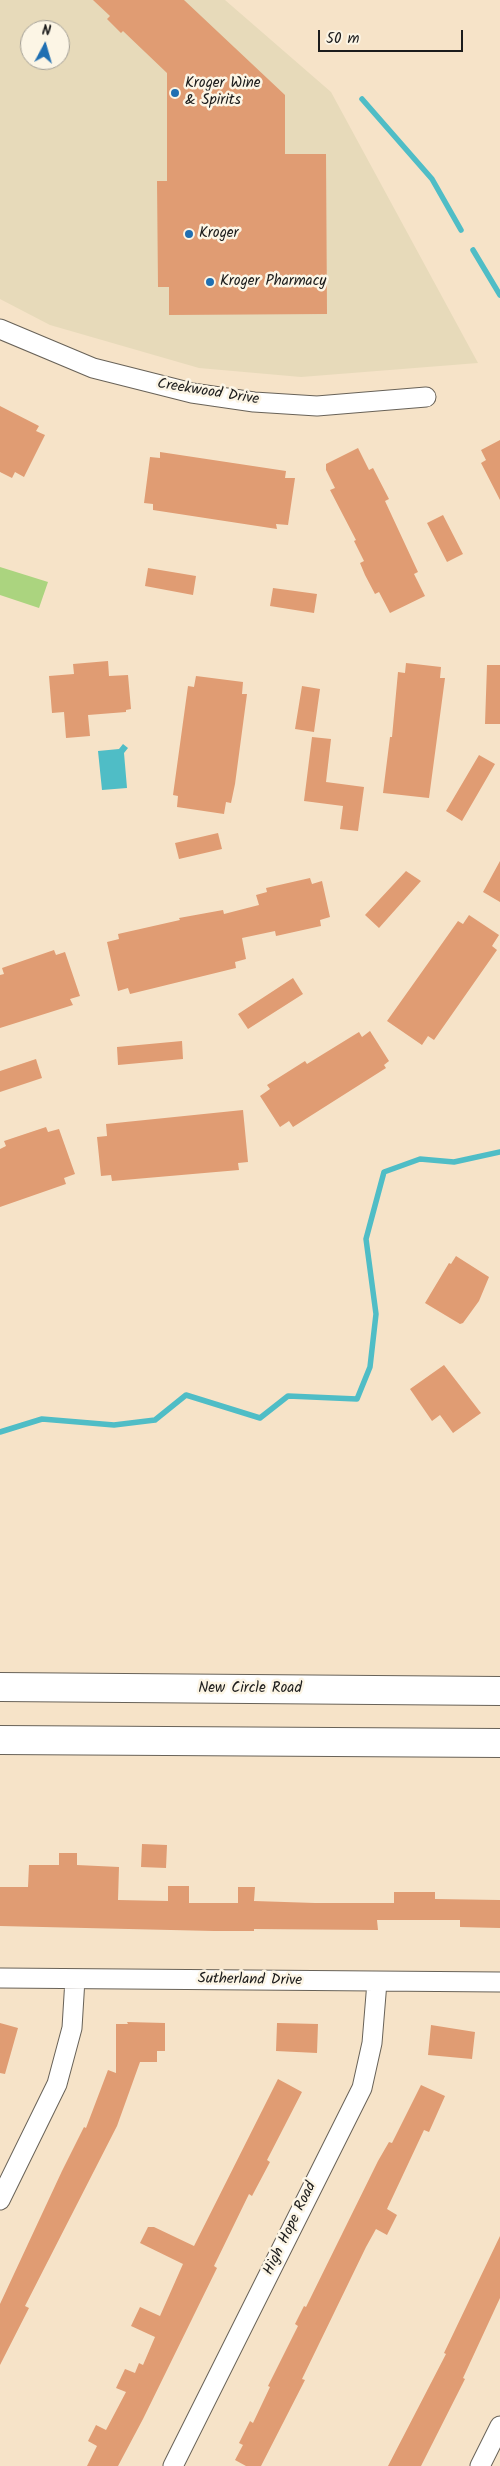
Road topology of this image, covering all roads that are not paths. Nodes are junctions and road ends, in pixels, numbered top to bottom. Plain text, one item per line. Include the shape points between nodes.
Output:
1 (0, 329) edge
2 (426, 397) dead end
3 (0, 1687) edge
4 (500, 1691) edge
5 (0, 1740) edge
6 (500, 1743) edge
7 (0, 1978) edge
8 (75, 1979) junction
9 (377, 1982) junction
10 (500, 1982) edge
11 (0, 2200) edge
12 (500, 2426) edge
13 (174, 2466) edge
14 (480, 2466) edge

1 - 2 street, Creekwood Drive via 93,368 192,393 254,402 317,406
3 - 4 highway, New Circle Road
5 - 6 highway
7 - 8 street, Sutherland Drive
8 - 9 street, Sutherland Drive
8 - 11 street via 72,2028 57,2084
9 - 10 street, Sutherland Drive
9 - 13 street, High Hope Road via 372,2043 362,2088
12 - 14 street

